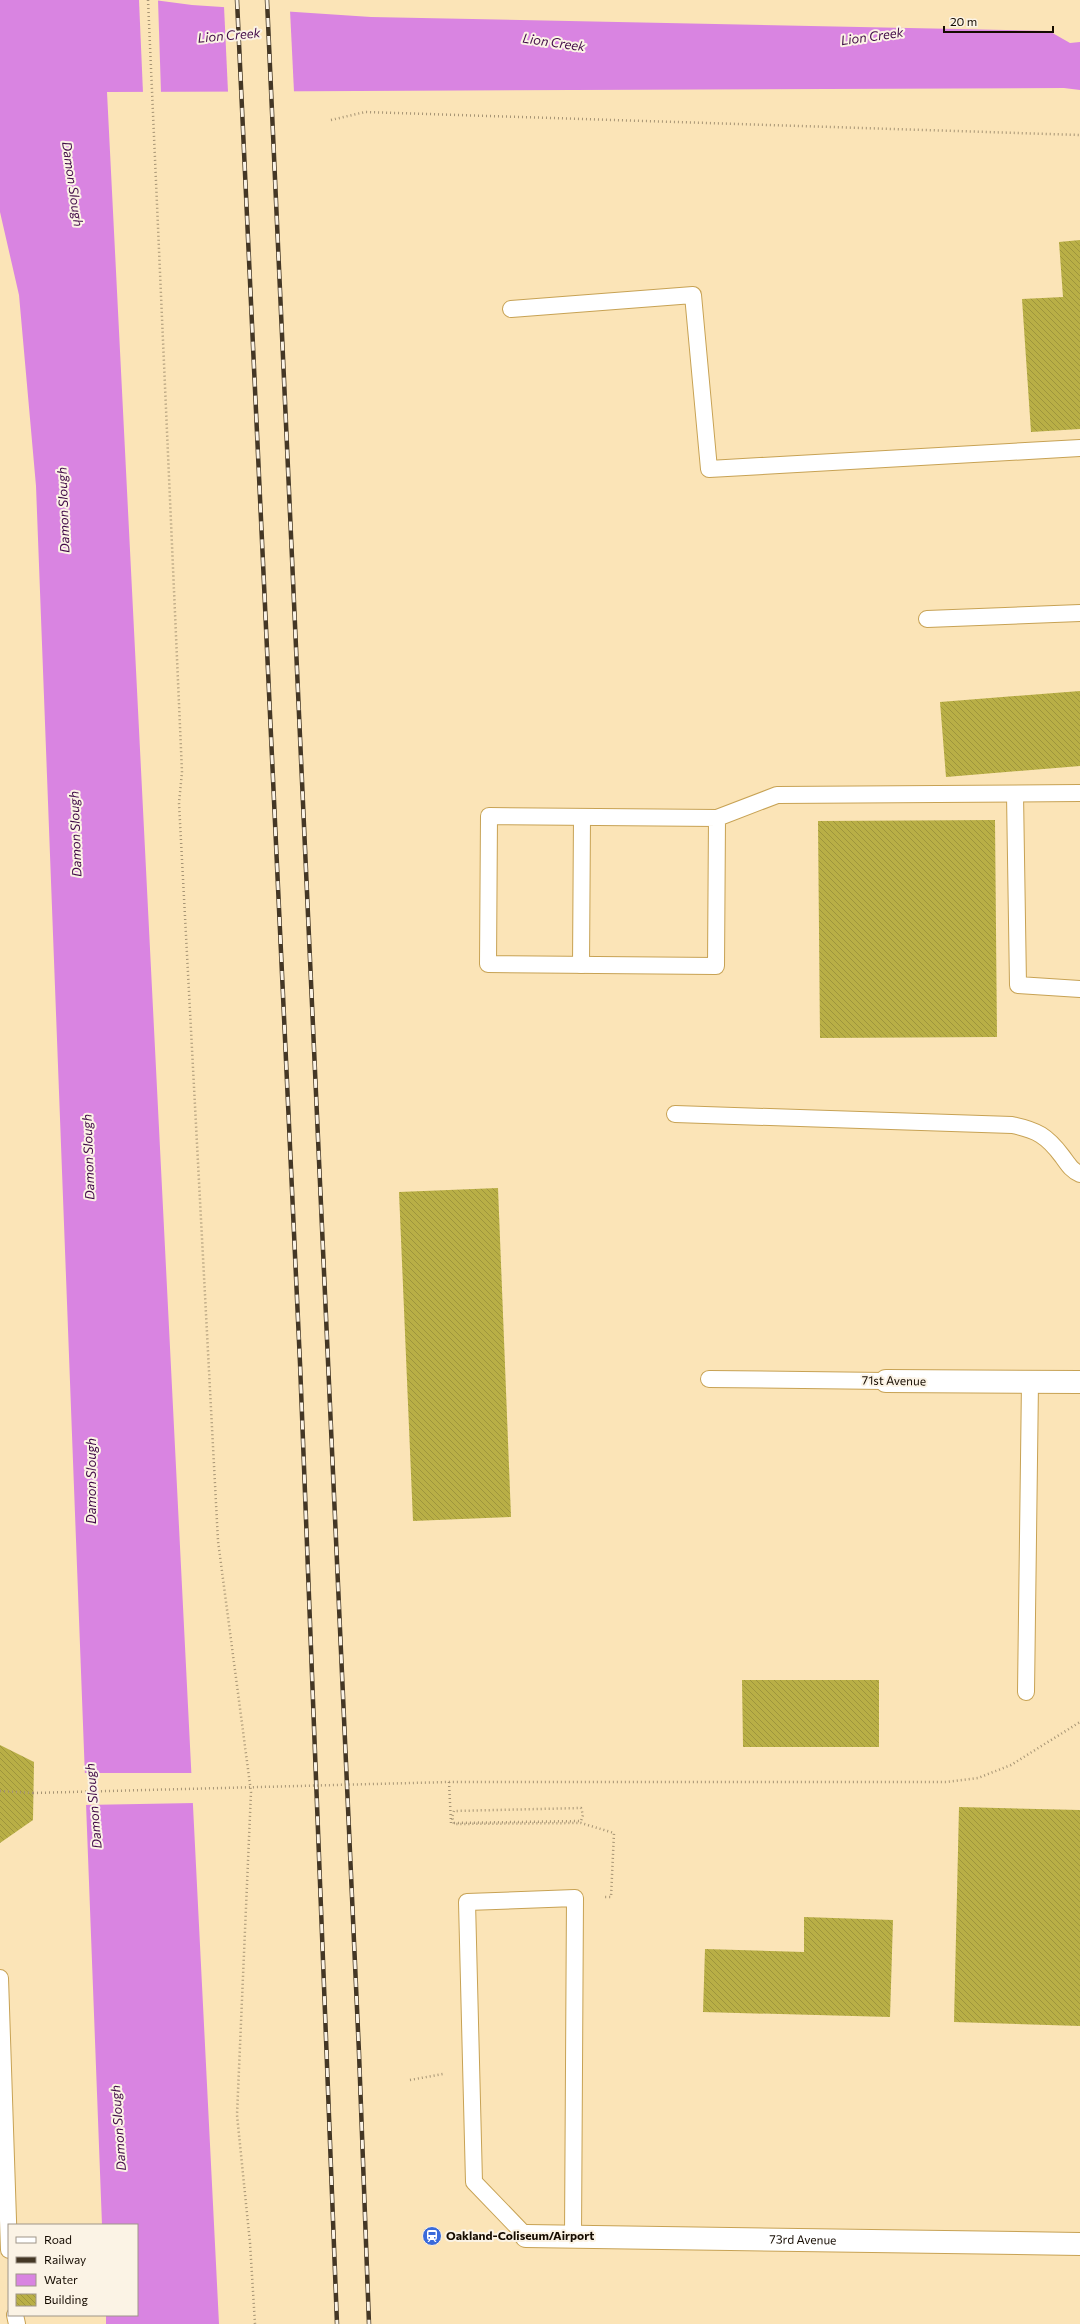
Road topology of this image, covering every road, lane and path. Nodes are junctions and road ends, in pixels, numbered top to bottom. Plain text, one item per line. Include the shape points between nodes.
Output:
1 (148, 0) edge
2 (331, 120) dead end
3 (1080, 135) edge
4 (511, 309) dead end
5 (1080, 448) edge
6 (1080, 612) edge
7 (927, 619) dead end
8 (1080, 793) edge
9 (1015, 794) junction
10 (582, 817) junction
11 (717, 818) junction
12 (581, 965) junction
13 (1080, 989) edge
14 (675, 1114) dead end
15 (1080, 1174) edge
16 (709, 1379) dead end
17 (886, 1381) joint
18 (1030, 1382) junction
19 (1080, 1382) edge
20 (1026, 1692) dead end
21 (1080, 1722) edge
22 (450, 1782) junction
23 (0, 1791) edge
24 (574, 1898) junction
25 (0, 1978) edge
26 (471, 2069) junction
27 (410, 2080) dead end
28 (8, 2224) edge
29 (526, 2236) joint
30 (573, 2236) junction
31 (1080, 2244) edge
32 (255, 2324) edge

1 - 32 path via 181,764 179,803 196,1081 218,1541 251,1792 237,2115
2 - 3 path via 365,112
4 - 5 lane via 693,295 709,469
6 - 7 lane
8 - 9 lane
9 - 11 lane via 777,795
9 - 13 lane via 1018,985
10 - 11 lane
10 - 12 lane
10 - 12 lane via 489,816 488,941 488,964
11 - 12 lane via 716,966
14 - 15 lane via 1012,1126 1033,1129 1048,1140 1073,1171
16 - 17 lane, 71st Avenue
17 - 18 street, 71st Avenue
18 - 19 street, 71st Avenue
18 - 20 lane
21 - 22 path, bridge via 1011,1765 978,1778 946,1782
22 - 23 path, bridge via 33,1793
22 - 24 path, bridge via 451,1822 581,1821 583,1815 581,1808 454,1811 452,1817 454,1824 581,1823 614,1833 611,1897
24 - 26 lane via 466,1902
24 - 30 lane
25 - 28 lane
26 - 27 path
26 - 29 lane via 474,2182
29 - 30 street, 73rd Avenue
30 - 31 street, 73rd Avenue

